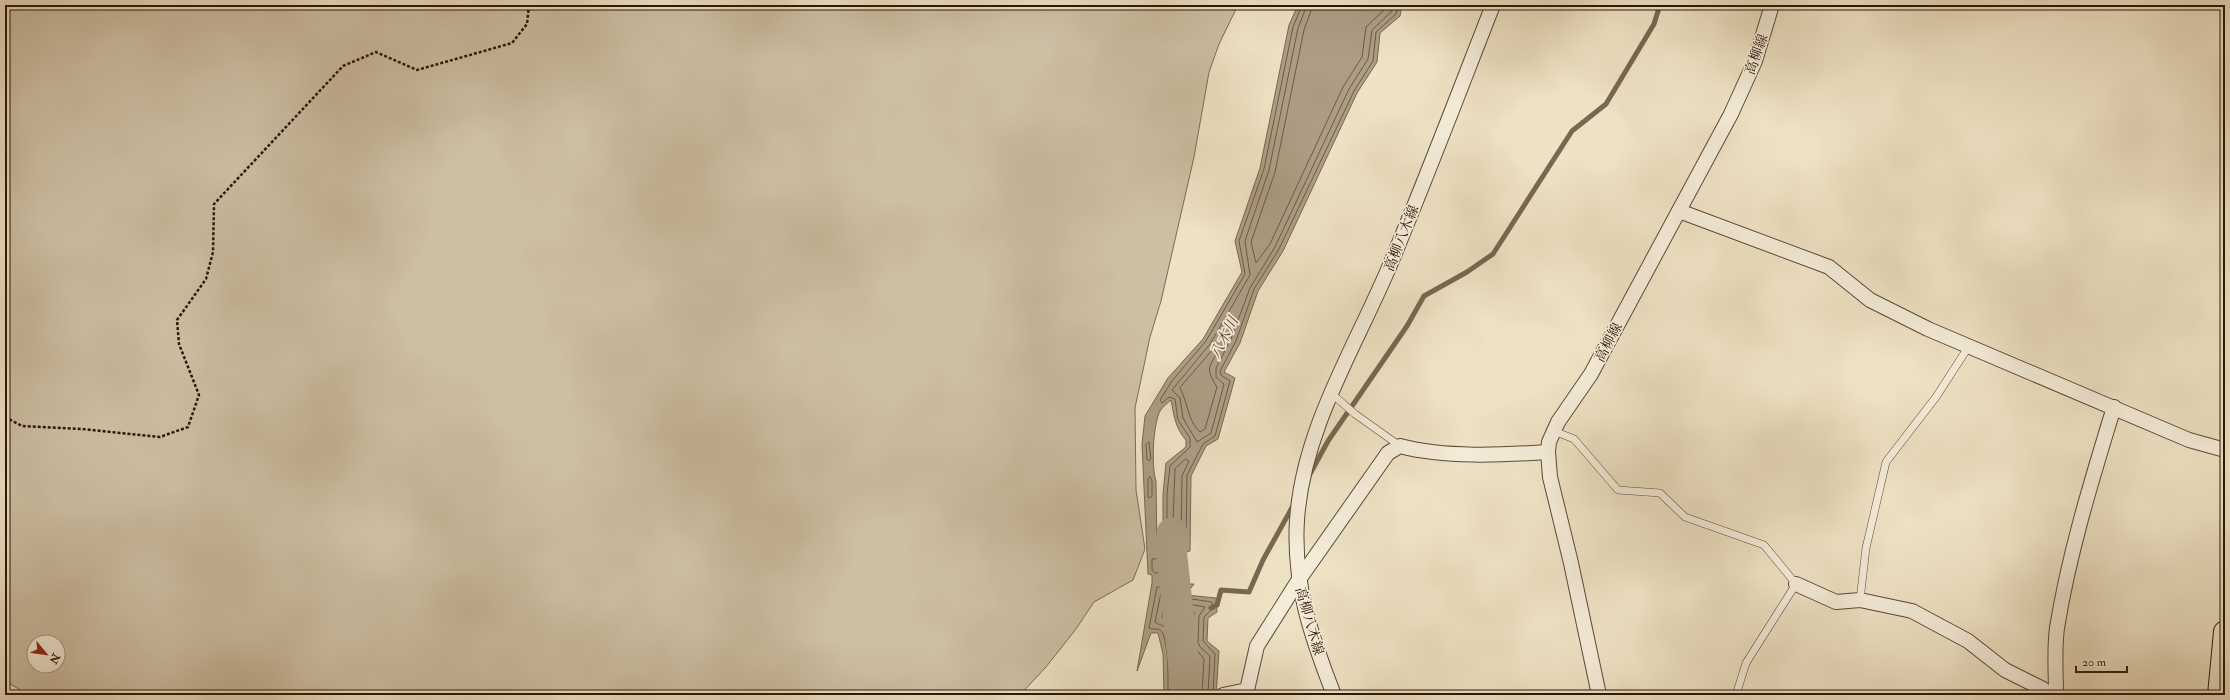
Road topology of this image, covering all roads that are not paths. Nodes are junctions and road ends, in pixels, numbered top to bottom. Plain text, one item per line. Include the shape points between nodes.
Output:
1 (1493, 5) edge
2 (1772, 5) edge
3 (1679, 211) junction
4 (1969, 346) junction
5 (1332, 394) junction
6 (2114, 407) junction
7 (1554, 431) junction
8 (1400, 446) junction
9 (2225, 450) edge
10 (1548, 452) junction
11 (1298, 581) junction
12 (1796, 584) junction
13 (1860, 600) junction
14 (2225, 632) edge
15 (2224, 658) edge
16 (1228, 694) edge
17 (1334, 695) edge
18 (1599, 695) edge
19 (1736, 695) edge
20 (2048, 695) edge
21 (2056, 695) edge
22 (2219, 695) edge

1 - 5 street, 高柳八木線 via 1390,266
2 - 3 street, 高柳線 via 1761,44 1740,96
3 - 4 street via 1829,266 1870,300
3 - 7 street, 高柳線 via 1591,374
4 - 6 street
4 - 13 lane via 1936,396 1886,462 1866,548
5 - 8 lane
5 - 11 street, 高柳八木線 via 1304,469 1297,520
6 - 9 street via 2188,440
6 - 21 street via 2072,557 2057,629
7 - 10 street, 高柳線
7 - 12 lane via 1574,439 1618,490 1660,493 1685,517 1764,545
8 - 10 street via 1416,451 1498,455
8 - 11 street via 1388,453
10 - 18 street, 高柳線 via 1553,493 1571,563
11 - 16 street via 1257,646 1247,690
11 - 17 street, 高柳八木線 via 1310,627
12 - 13 street via 1836,602
12 - 19 lane via 1746,663
13 - 20 street via 1912,611 1968,641 2005,670 2043,689
14 - 15 highway
15 - 22 highway

